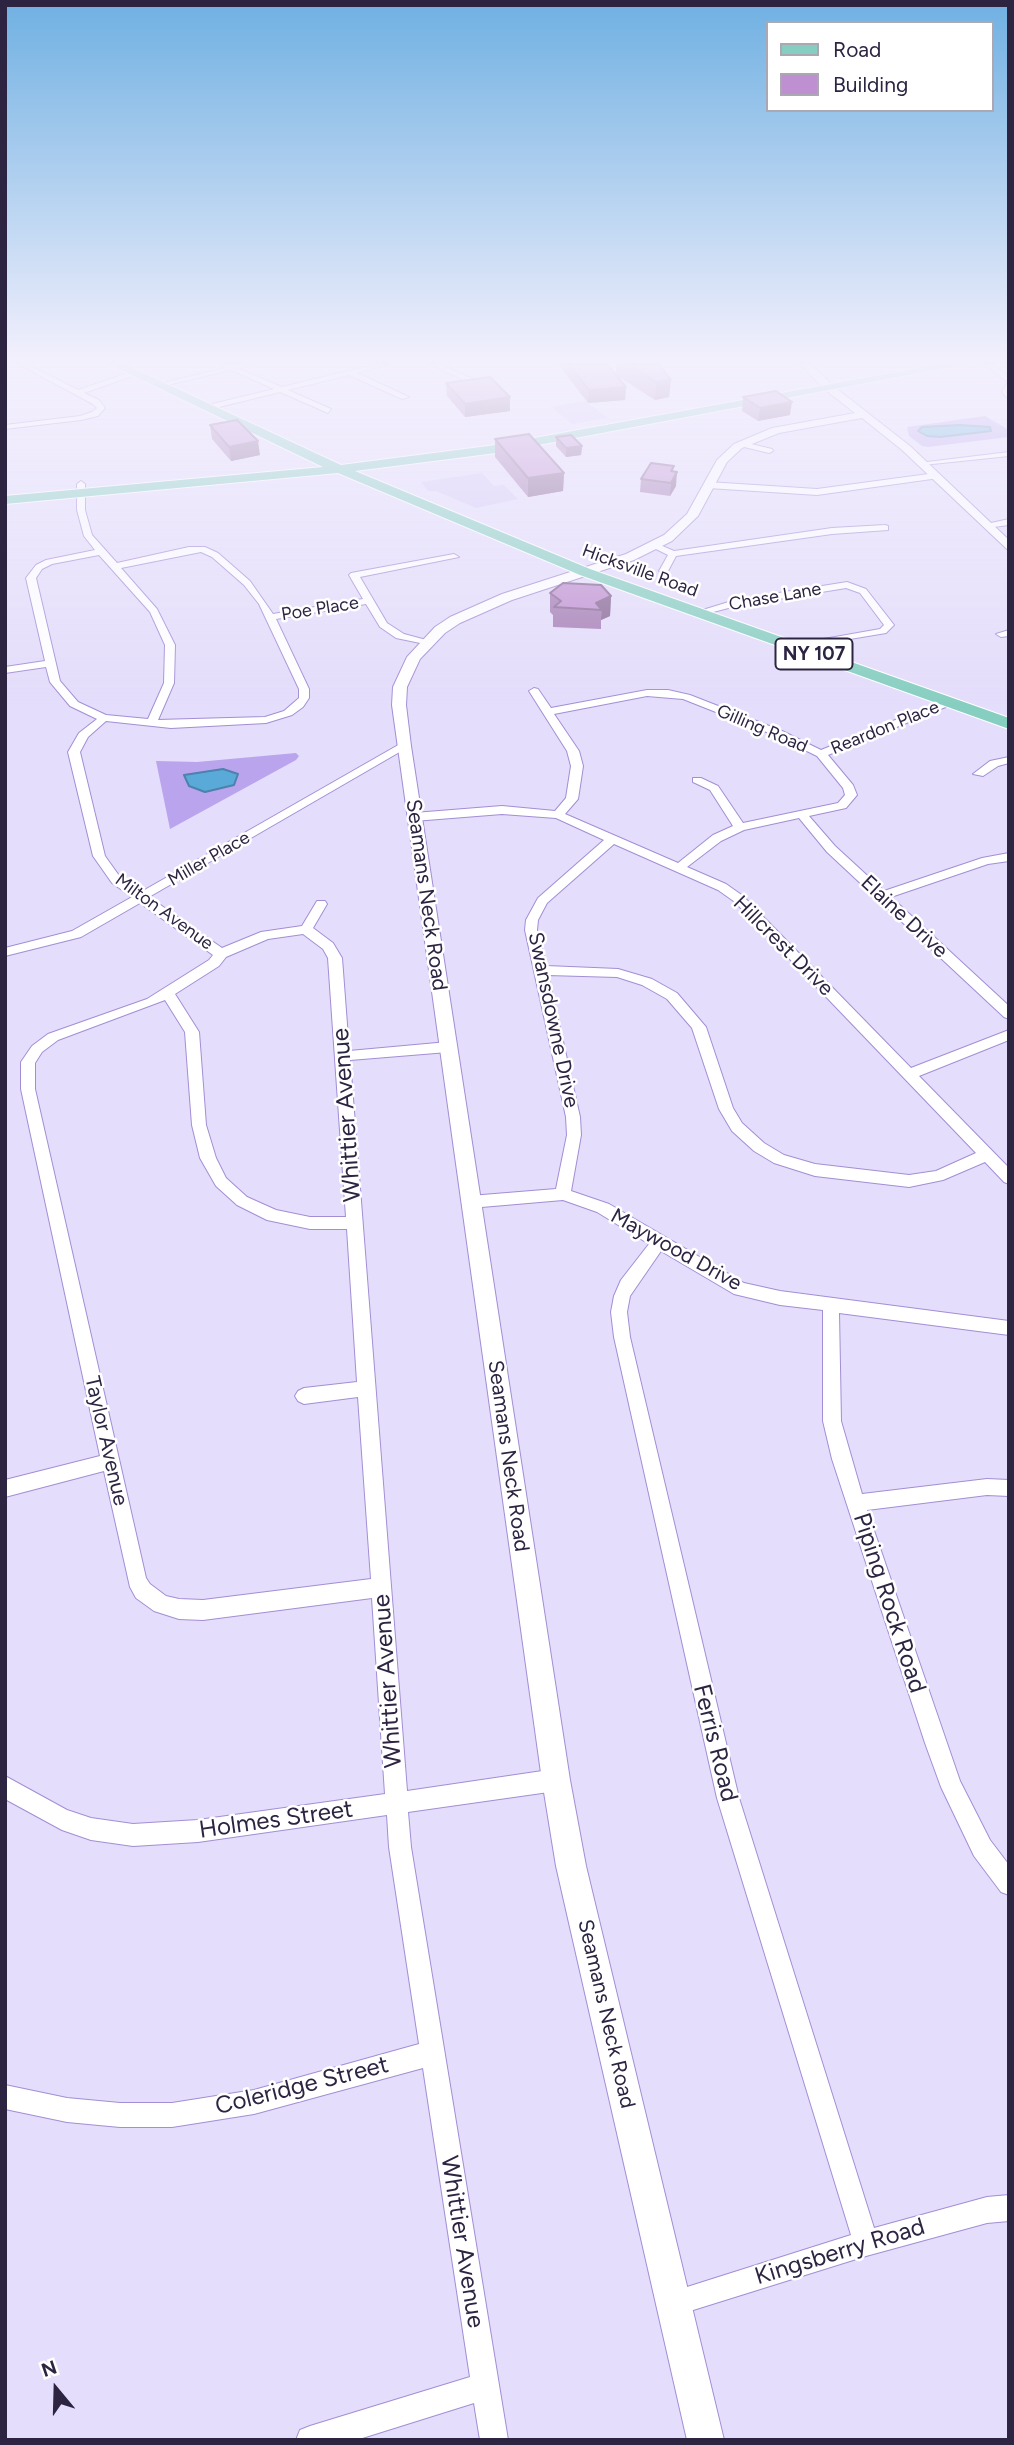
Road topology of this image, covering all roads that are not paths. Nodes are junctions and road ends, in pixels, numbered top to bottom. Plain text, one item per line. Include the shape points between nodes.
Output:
1 (179, 478) edge
2 (223, 478) edge
3 (361, 478) edge
4 (367, 478) edge
5 (712, 478) edge
6 (920, 478) edge
7 (938, 478) edge
8 (369, 482) junction
9 (708, 485) junction
10 (81, 489) junction
11 (5, 492) edge
12 (5, 500) edge
13 (1009, 522) edge
14 (986, 525) junction
15 (885, 528) dead end
16 (653, 545) junction
17 (1009, 547) edge
18 (99, 552) junction
19 (673, 554) junction
20 (454, 557) dead end
21 (113, 567) junction
22 (664, 571) dead end
23 (585, 572) junction
24 (369, 601) junction
25 (698, 612) junction
26 (271, 617) junction
27 (426, 643) junction
28 (794, 647) junction
29 (50, 663) junction
30 (5, 670) edge
31 (534, 691) dead end
32 (949, 702) junction
33 (548, 712) junction
34 (104, 719) junction
35 (152, 723) junction
36 (1009, 724) edge
37 (404, 746) junction
38 (821, 754) junction
39 (1009, 760) edge
40 (979, 774) dead end
41 (697, 780) dead end
42 (558, 815) junction
43 (803, 816) junction
44 (414, 817) junction
45 (740, 827) junction
46 (612, 839) junction
47 (1009, 857) edge
48 (680, 867) junction
49 (882, 896) junction
50 (140, 898) junction
51 (321, 904) dead end
52 (306, 929) junction
53 (5, 952) edge
54 (221, 954) junction
55 (541, 971) junction
56 (166, 991) junction
57 (1009, 1014) edge
58 (1009, 1035) edge
59 (448, 1047) junction
60 (343, 1056) junction
61 (909, 1074) junction
62 (987, 1155) junction
63 (1009, 1178) edge
64 (563, 1194) junction
65 (470, 1202) junction
66 (355, 1223) junction
67 (658, 1243) junction
68 (831, 1305) junction
69 (1009, 1328) edge
70 (367, 1388) junction
71 (304, 1396) dead end
72 (111, 1461) junction
73 (1009, 1488) edge
74 (5, 1489) edge
75 (856, 1503) junction
76 (381, 1587) junction
77 (556, 1780) junction
78 (5, 1787) edge
79 (398, 1803) junction
80 (1009, 1884) edge
81 (432, 2053) junction
82 (5, 2097) edge
83 (1009, 2208) edge
84 (866, 2242) junction
85 (674, 2303) junction
86 (485, 2386) junction
87 (310, 2440) edge
88 (494, 2440) edge
89 (706, 2440) edge

1 - 10 main road
2 - 10 main road
3 - 8 main road, Hicksville Road / NY 107
4 - 8 main road
5 - 9 main road, Seamans Neck Road
6 - 9 street via 817,492
7 - 14 main road
8 - 23 main road, Hicksville Road / NY 107
9 - 16 main road, Seamans Neck Road via 692,516
10 - 11 main road
10 - 12 main road
10 - 18 street via 84,526
13 - 14 street
14 - 17 main road
15 - 19 street
16 - 19 street
16 - 23 main road, Seamans Neck Road
18 - 21 street
18 - 29 street via 49,562 32,573
19 - 22 street
20 - 24 street via 354,575
21 - 26 street via 189,550 208,551 247,583
21 - 35 street via 155,611 170,645 169,683
23 - 25 main road, Hicksville Road / NY 107
23 - 27 main road, Seamans Neck Road via 474,610
24 - 26 street, Poe Place
24 - 27 street via 392,632
25 - 28 main road, Hicksville Road / NY 107
25 - 28 street, Chase Lane via 839,585 863,591 887,620 887,628
26 - 35 street via 304,689 299,705 266,720
27 - 37 main road, Seamans Neck Road via 400,687
28 - 32 main road, Hicksville Road / NY 107
29 - 30 street
29 - 34 street via 64,696
31 - 33 street
32 - 36 main road, Hicksville Road / NY 107
32 - 38 street, Reardon Place
33 - 38 street, Gilling Road via 668,693 778,733
33 - 42 street via 577,765 572,799
34 - 35 street
34 - 50 street, Milton Avenue via 83,735 74,752 99,856 116,880
37 - 44 main road, Seamans Neck Road
37 - 50 street, Miller Place
38 - 43 street, Gilling Road via 851,794 842,806
39 - 40 street via 994,763
41 - 45 street via 714,788
42 - 44 street, Hillcrest Drive via 502,810
42 - 46 street, Hillcrest Drive
43 - 45 street, Gilling Road
43 - 49 street, Elaine Drive
44 - 59 main road, Seamans Neck Road
45 - 48 street, Gilling Road via 717,838
46 - 48 street, Hillcrest Drive
46 - 55 street, Swansdowne Drive via 535,910 531,930
47 - 49 street
48 - 61 street, Hillcrest Drive via 738,899
49 - 57 street, Elaine Drive
50 - 53 street, Miller Place via 76,934
50 - 54 street, Milton Avenue
51 - 52 street
52 - 54 street via 266,935
52 - 60 street, Whittier Avenue via 328,946 335,958
54 - 56 street via 214,963
55 - 62 street via 618,973 672,996 699,1027 726,1109 737,1126 779,1159 815,1170 909,1181 938,1176
55 - 64 street, Swansdowne Drive via 573,1117
56 - 66 street via 192,1032 199,1125 221,1182 242,1201 273,1216 310,1223
56 - 72 street, Taylor Avenue via 134,1009 53,1037 34,1053 26,1069
58 - 61 street
59 - 60 street
59 - 65 main road, Seamans Neck Road
60 - 66 street, Whittier Avenue
61 - 62 street, Hillcrest Drive
62 - 63 street, Hillcrest Drive
64 - 65 street, Maywood Drive
64 - 67 street, Maywood Drive via 603,1209
65 - 77 main road, Seamans Neck Road
66 - 70 street, Whittier Avenue
67 - 68 street, Maywood Drive via 740,1289
67 - 84 street, Ferris Road via 622,1296 622,1336 728,1798
68 - 69 street, Maywood Drive
68 - 75 street, Piping Rock Road via 832,1421
70 - 71 street
70 - 76 street, Whittier Avenue
72 - 74 street
72 - 76 street, Taylor Avenue via 137,1580 143,1591 161,1604 203,1609
73 - 75 street via 988,1486
75 - 80 street, Piping Rock Road via 952,1787 982,1848
76 - 79 street, Whittier Avenue
77 - 79 street, Holmes Street
77 - 85 main road, Seamans Neck Road via 571,1866
78 - 79 street, Holmes Street via 62,1819 133,1835 198,1831
79 - 81 street, Whittier Avenue via 400,1846
81 - 82 street, Coleridge Street via 254,2102 172,2115 67,2110
81 - 86 street, Whittier Avenue
83 - 84 street, Kingsberry Road
84 - 85 street, Kingsberry Road
85 - 89 main road, Seamans Neck Road
86 - 87 street
86 - 88 street, Whittier Avenue

